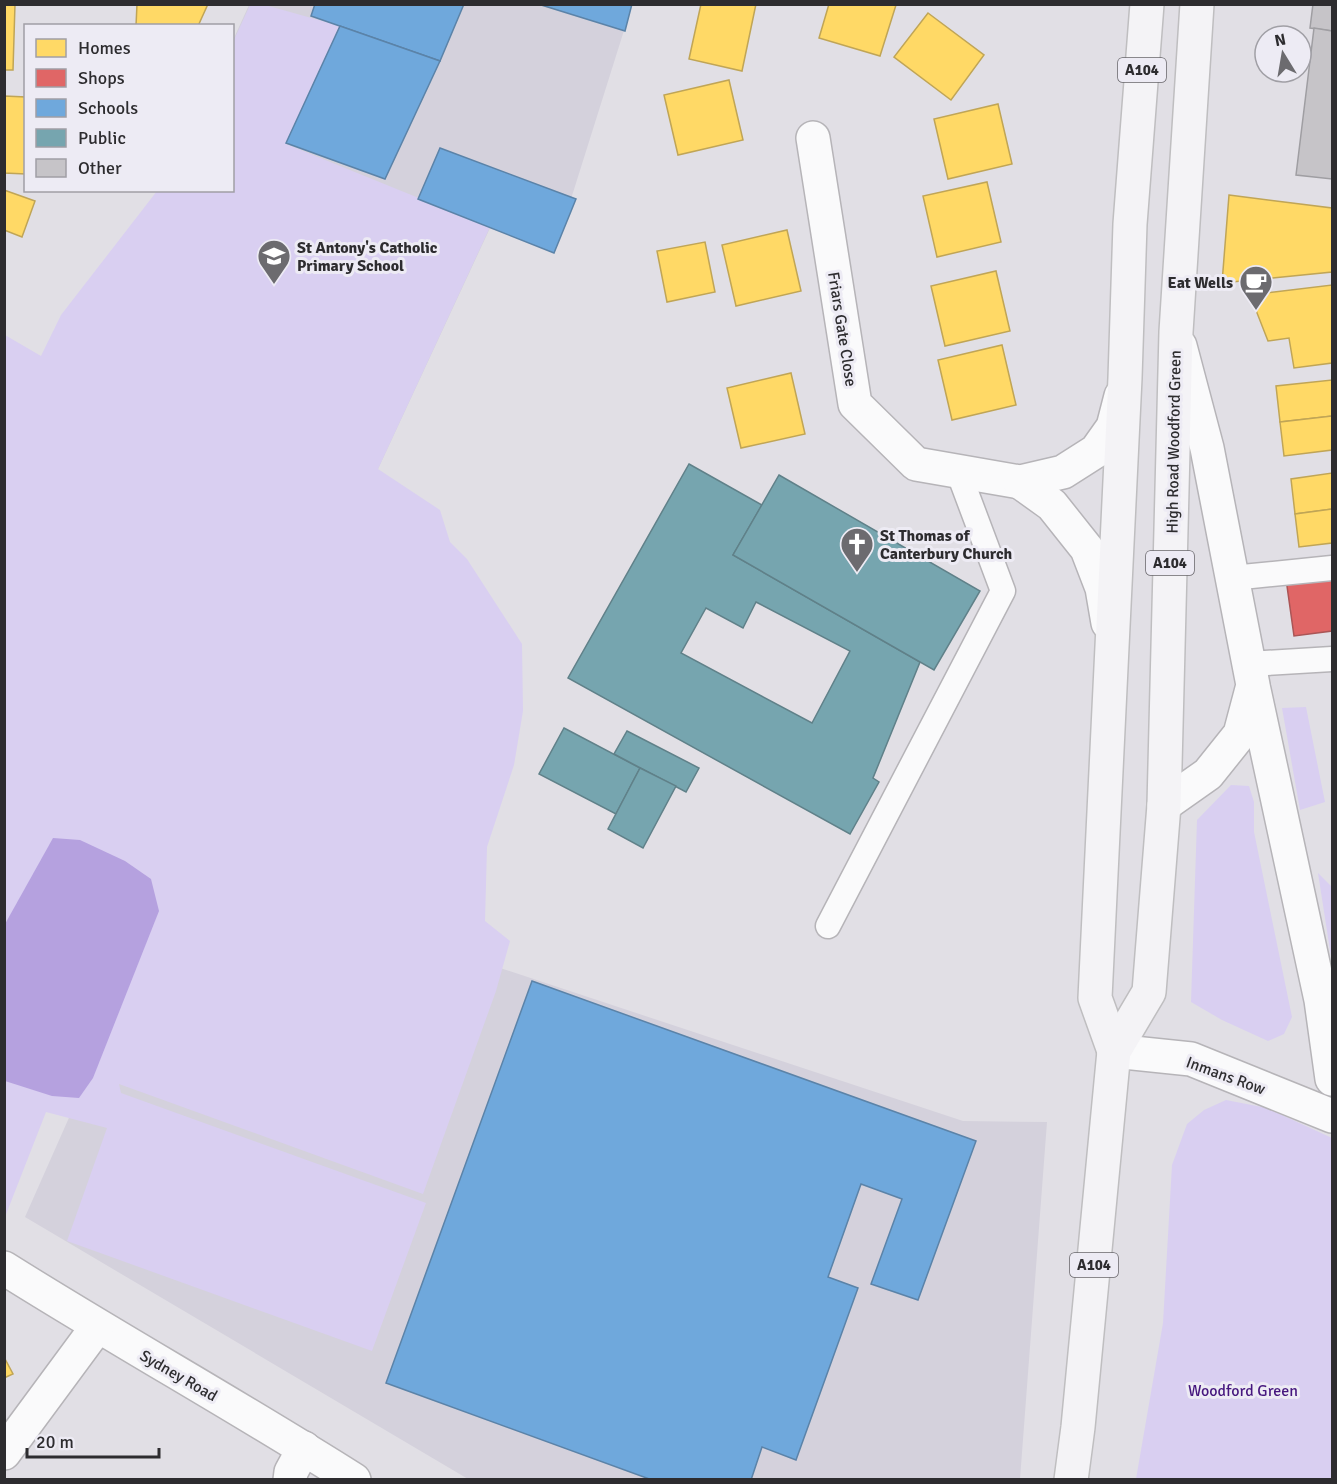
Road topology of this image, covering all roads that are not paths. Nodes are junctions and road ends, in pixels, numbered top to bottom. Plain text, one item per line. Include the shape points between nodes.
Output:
1 (1147, 4) edge
2 (1197, 4) edge
3 (813, 138) dead end
4 (1176, 332) junction
5 (1125, 378) junction
6 (958, 471) junction
7 (1020, 482) junction
8 (1332, 568) edge
9 (1232, 578) junction
10 (1111, 645) junction
11 (1332, 659) edge
12 (1251, 674) junction
13 (1164, 805) junction
14 (828, 926) dead end
15 (1114, 1051) junction
16 (1332, 1079) edge
17 (1332, 1116) edge
18 (4, 1268) edge
19 (97, 1327) junction
20 (304, 1448) junction
21 (4, 1453) edge
22 (290, 1479) edge
23 (354, 1479) edge
24 (1071, 1479) edge

1 - 5 main road, High Road Woodford Green / A104 via 1130,224
2 - 4 main road, High Road Woodford Green / A104
3 - 6 street, Friars Gate Close via 855,404 916,464
4 - 9 street via 1207,448
4 - 13 main road, High Road Woodford Green / A104
5 - 7 street, Friars Gate Close via 1113,427 1096,451 1062,472
5 - 10 main road, High Road Woodford Green / A104
6 - 7 street, Friars Gate Close
6 - 14 lane via 1003,591
7 - 10 street, Friars Gate Close via 1052,505 1087,549 1102,588
8 - 9 lane
9 - 12 street
10 - 15 main road, High Road Woodford Green / A104 via 1095,998
11 - 12 lane
12 - 13 street via 1240,734 1208,774
12 - 16 street via 1321,1000
13 - 15 main road, High Road Woodford Green / A104 via 1149,992
15 - 17 street, Inmans Row via 1191,1059
15 - 24 main road, High Road Woodford Green / A104
18 - 19 street, Sydney Road
19 - 20 street, Sydney Road
19 - 21 street
20 - 22 street
20 - 23 street, Sydney Road

